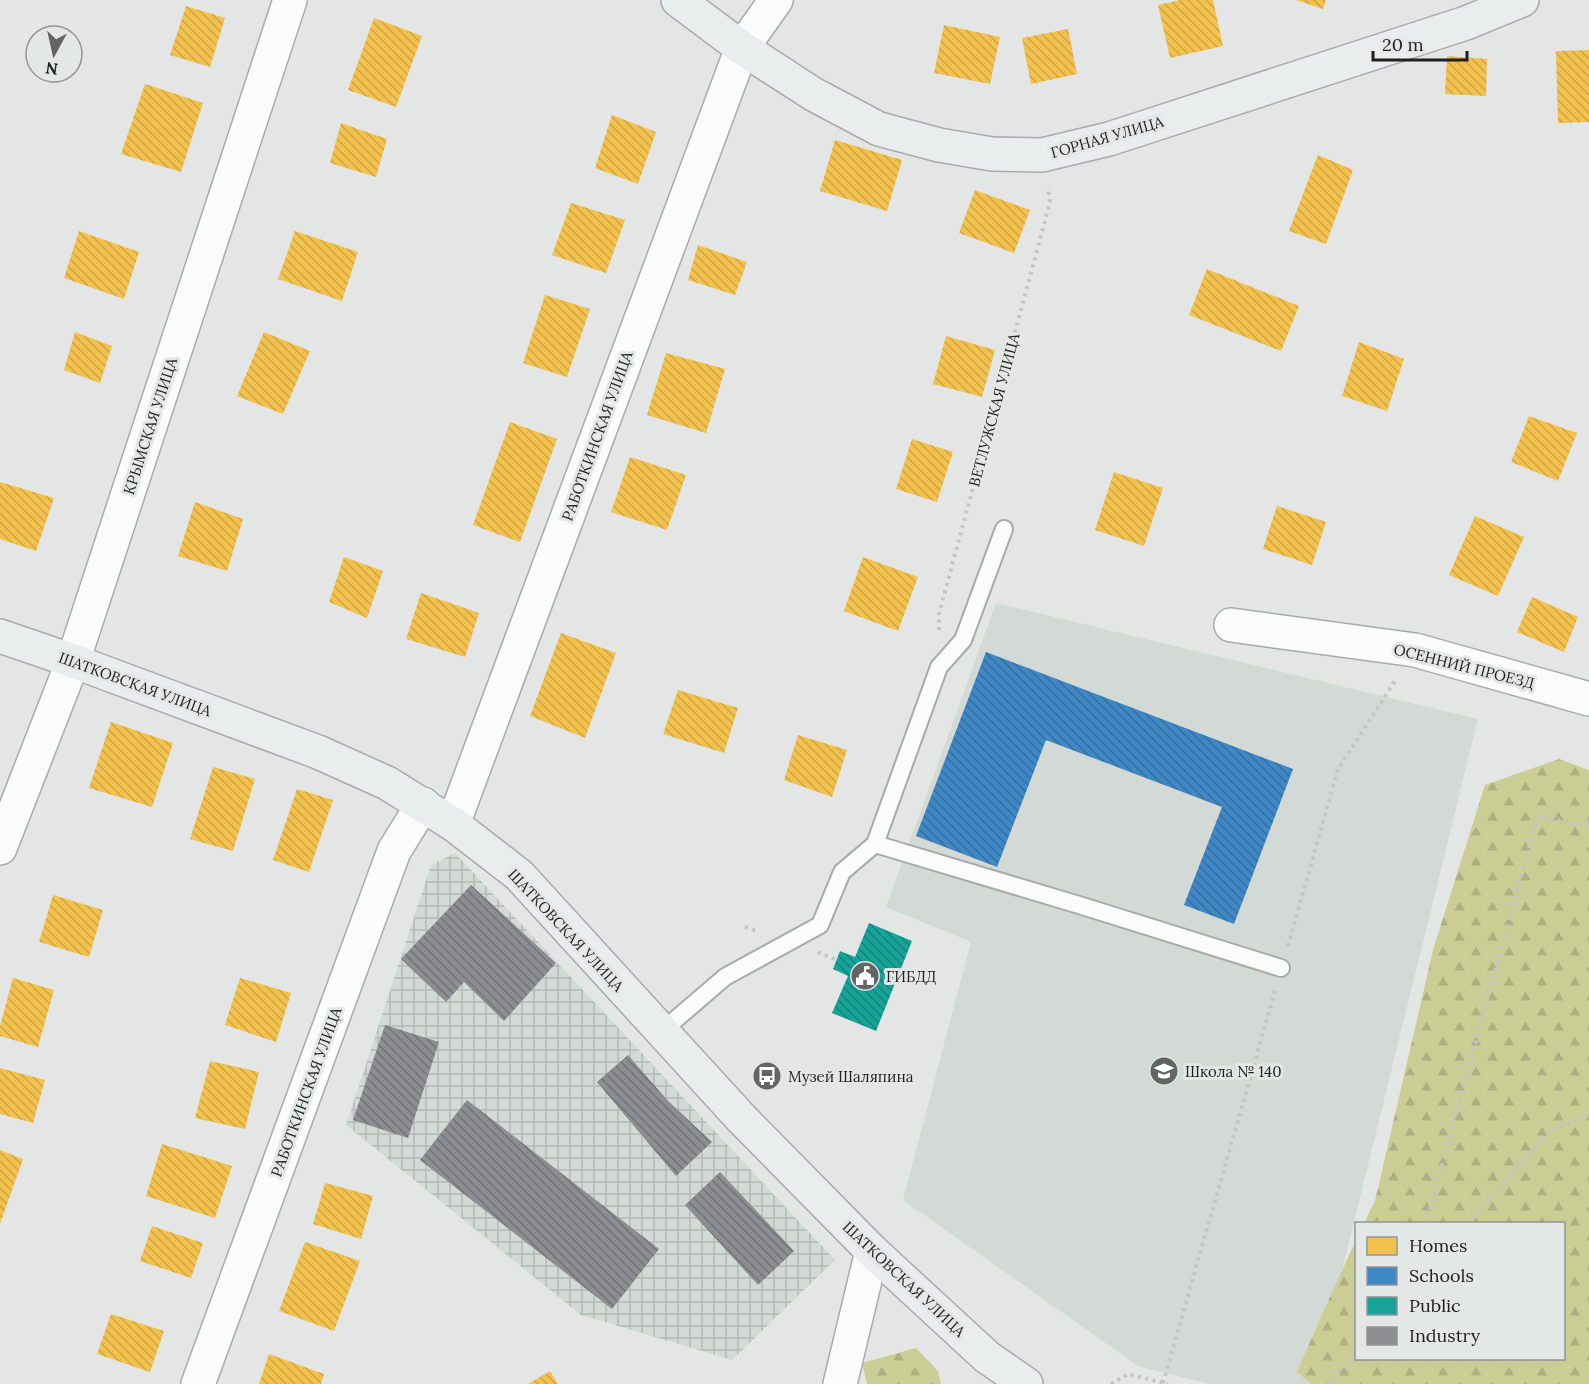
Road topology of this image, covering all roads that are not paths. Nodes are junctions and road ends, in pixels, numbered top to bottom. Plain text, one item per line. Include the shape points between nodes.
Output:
1 (290, 0) edge
2 (678, 0) edge
3 (776, 0) edge
4 (1522, 0) edge
5 (742, 48) junction
6 (1004, 529) dead end
7 (1230, 625) dead end
8 (0, 636) edge
9 (73, 661) junction
10 (1589, 699) edge
11 (423, 804) junction
12 (453, 824) junction
13 (875, 844) junction
14 (0, 848) edge
15 (1281, 968) road end
16 (661, 1032) junction
17 (872, 1251) junction
18 (198, 1384) edge
19 (840, 1384) edge
20 (1026, 1384) edge

1 - 9 street, КРЫМСКАЯ УЛИЦА
2 - 5 street, ГОРНАЯ УЛИЦА
3 - 5 street, РАБОТКИНСКАЯ УЛИЦА
4 - 5 street, ГОРНАЯ УЛИЦА via 1109,139 1042,155 992,154 879,129 813,94
5 - 12 street, РАБОТКИНСКАЯ УЛИЦА
6 - 13 lane via 963,640 939,667
7 - 10 street, ОСЕННИЙ ПРОЕЗД via 1414,650
8 - 9 street, ШАТКОВСКАЯ УЛИЦА
9 - 11 street, ШАТКОВСКАЯ УЛИЦА via 318,752
9 - 14 street, КРЫМСКАЯ УЛИЦА
11 - 12 street, ШАТКОВСКАЯ УЛИЦА
11 - 18 street, РАБОТКИНСКАЯ УЛИЦА via 394,851
12 - 16 street, ШАТКОВСКАЯ УЛИЦА via 519,875
13 - 15 lane
13 - 16 lane via 842,872 820,925 725,977
16 - 17 street, ШАТКОВСКАЯ УЛИЦА
17 - 19 street
17 - 20 street, ШАТКОВСКАЯ УЛИЦА via 987,1357

